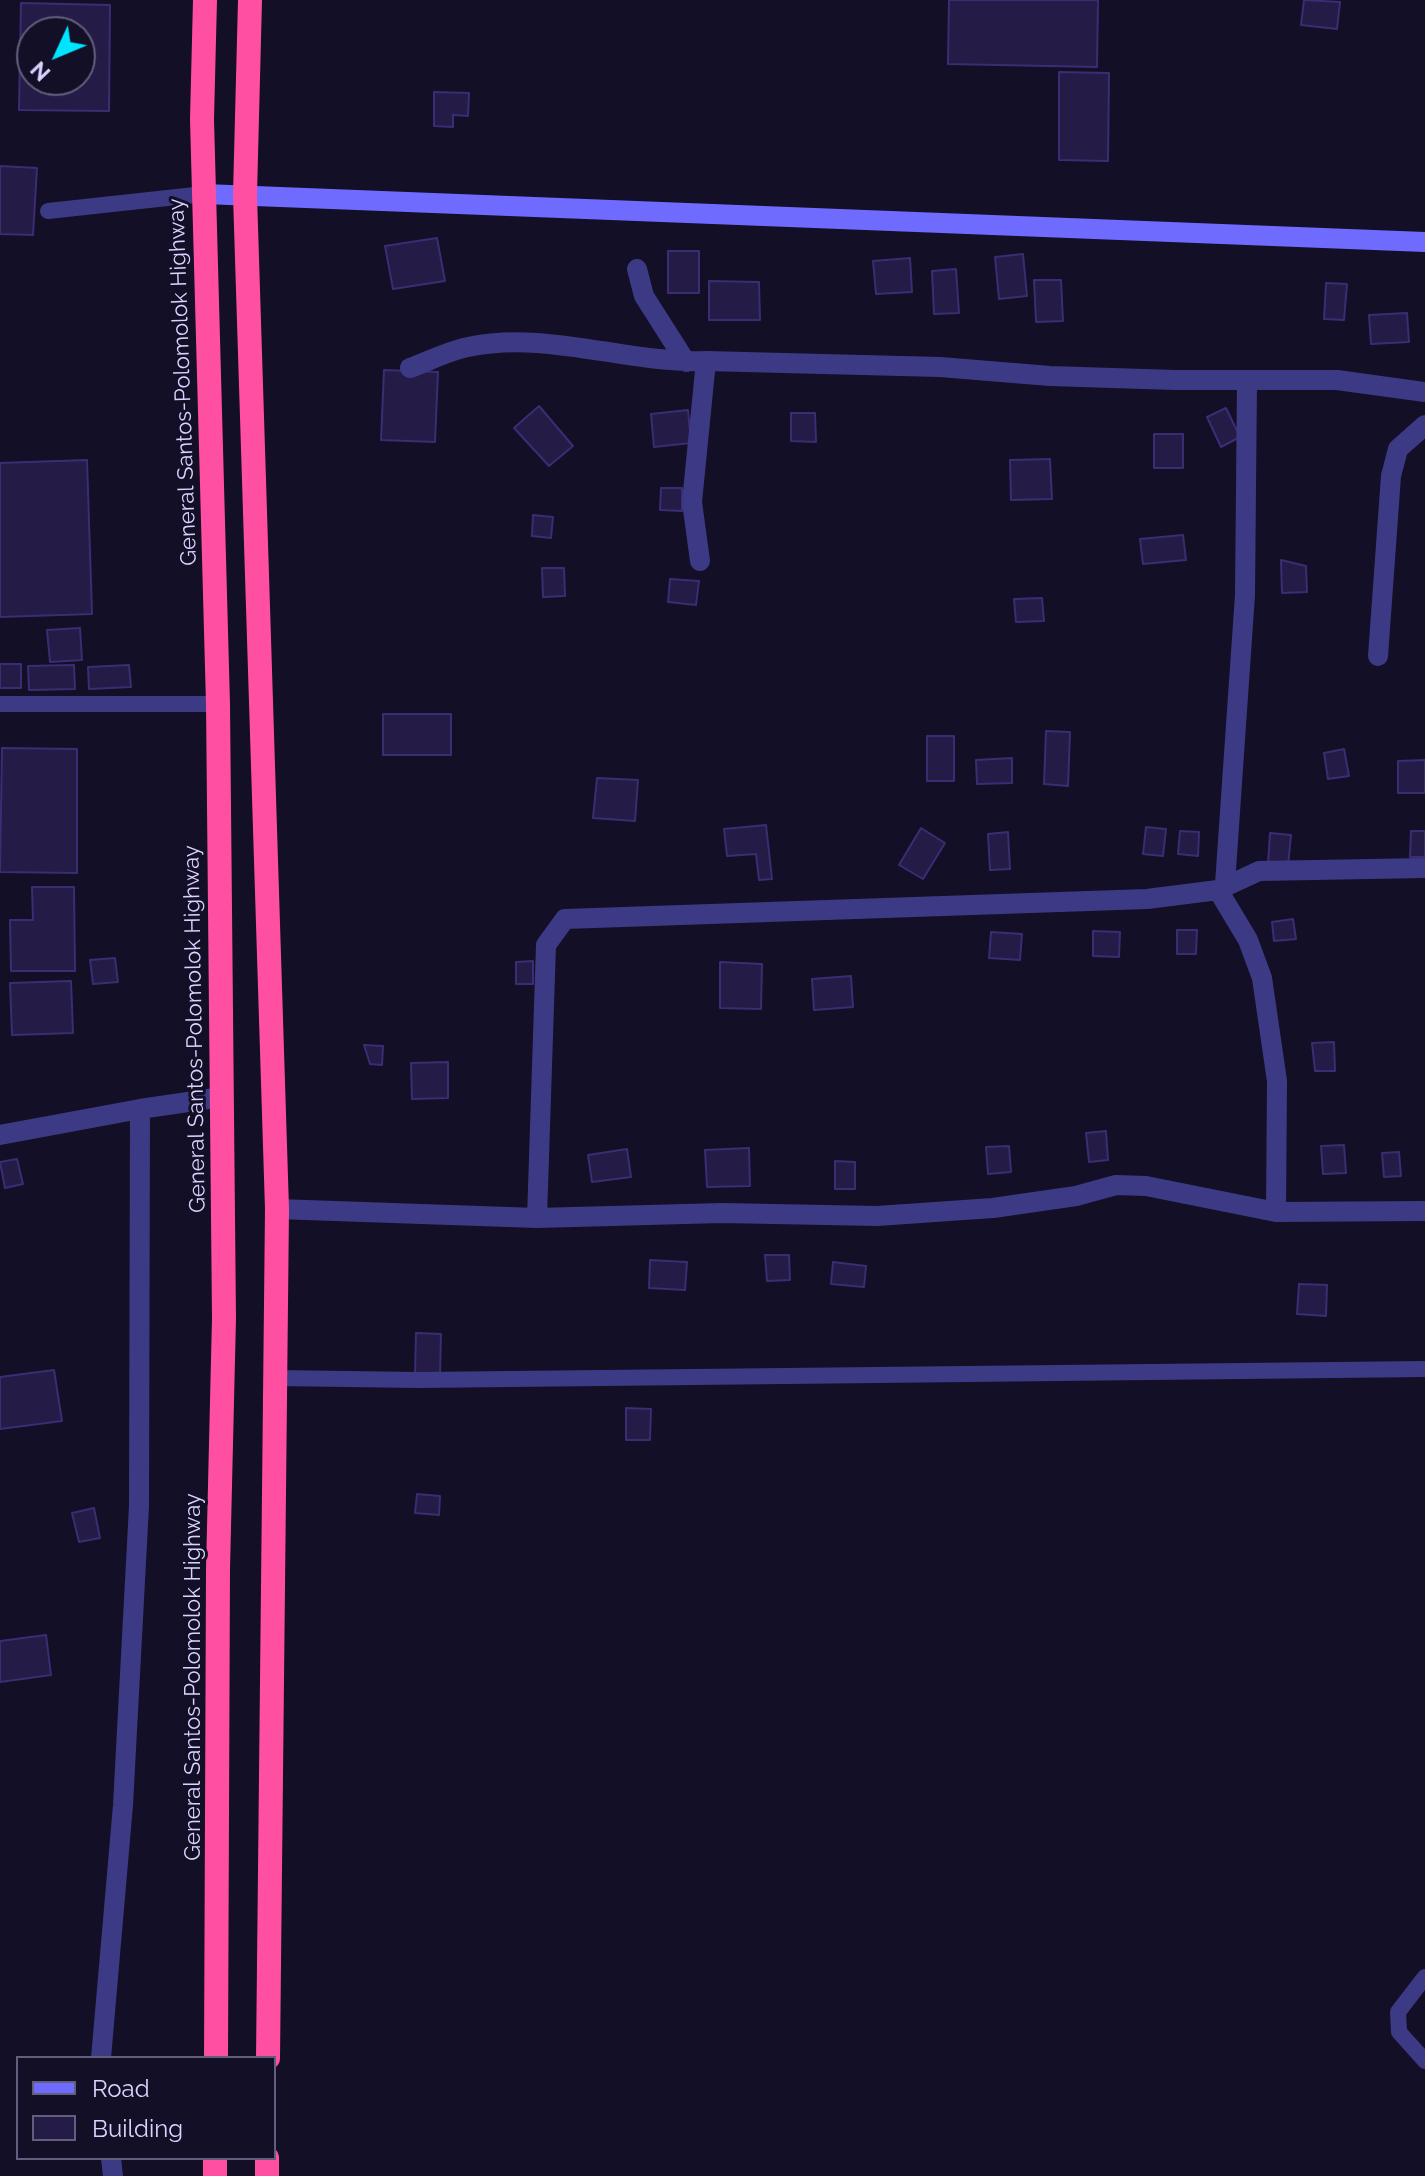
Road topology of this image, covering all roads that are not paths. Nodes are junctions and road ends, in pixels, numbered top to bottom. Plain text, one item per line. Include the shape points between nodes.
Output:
1 (205, 0) edge
2 (250, 0) edge
3 (204, 194) junction
4 (245, 195) junction
5 (48, 211) dead end
6 (1425, 242) edge
7 (637, 269) dead end
8 (696, 362) junction
9 (410, 368) dead end
10 (1247, 381) junction
11 (1425, 392) edge
12 (1425, 425) edge
13 (700, 561) dead end
14 (1378, 656) dead end
15 (0, 704) edge
16 (218, 704) junction
17 (1425, 868) edge
18 (1222, 887) junction
19 (222, 1097) junction
20 (140, 1109) junction
21 (0, 1135) edge
22 (277, 1209) junction
23 (1425, 1211) edge
24 (1276, 1212) junction
25 (537, 1218) junction
26 (1425, 1369) edge
27 (274, 1378) junction
28 (1425, 1977) edge
29 (101, 2056) edge
30 (216, 2056) edge
31 (268, 2056) edge
32 (1425, 2061) edge

1 - 3 highway, General Santos-Polomolok Highway
2 - 4 highway
3 - 4 street
3 - 5 lane
3 - 16 highway, General Santos-Polomolok Highway
4 - 6 street
4 - 22 highway
7 - 8 street via 644,296
8 - 9 street via 571,346 489,344
8 - 10 street
8 - 13 street via 692,502
10 - 11 street via 1337,380
10 - 18 street via 1245,595
12 - 14 street via 1398,449 1391,476
15 - 16 lane
16 - 19 highway, General Santos-Polomolok Highway
17 - 18 street via 1259,871
18 - 24 street via 1262,978 1277,1081
18 - 25 street via 1147,899 565,919 546,945
19 - 20 street
19 - 30 highway, General Santos-Polomolok Highway
20 - 21 street
20 - 29 street via 139,1506 123,1805
22 - 25 street
22 - 27 highway
23 - 24 street
24 - 25 street via 1146,1186 1116,1185 993,1208 877,1216
26 - 27 lane
27 - 31 highway
28 - 32 lane via 1398,2012 1399,2032

